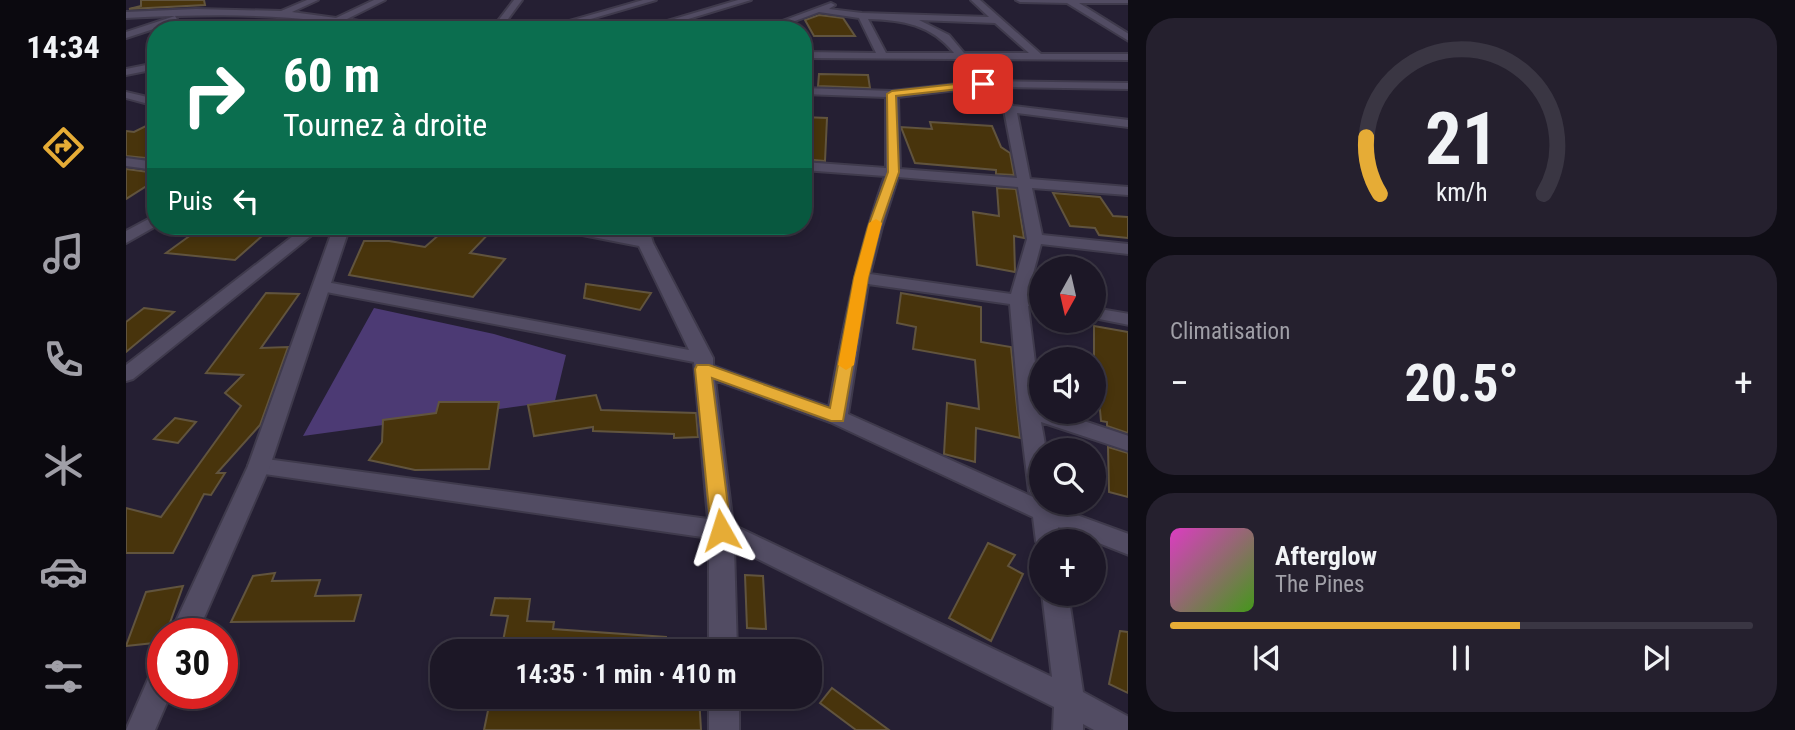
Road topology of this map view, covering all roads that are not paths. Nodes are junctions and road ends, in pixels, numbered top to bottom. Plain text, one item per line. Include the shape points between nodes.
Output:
1 (234, 0) edge
2 (314, 0) edge
3 (381, 0) edge
4 (518, 0) edge
5 (652, 0) edge
6 (747, 0) edge
7 (841, 0) edge
8 (975, 0) edge
9 (1020, 0) edge
10 (1070, 0) edge
11 (1128, 1) edge
12 (137, 5) dead end
13 (126, 7) edge
14 (821, 10) junction
15 (196, 12) junction
16 (280, 13) junction
17 (126, 15) edge
18 (862, 16) junction
19 (909, 19) junction
20 (339, 20) junction
21 (999, 20) junction
22 (1100, 20) junction
23 (1114, 20) dead end
24 (175, 21) edge
25 (335, 21) edge
26 (346, 21) edge
27 (502, 21) edge
28 (575, 21) edge
29 (673, 21) edge
30 (789, 21) edge
31 (147, 30) edge
32 (126, 35) edge
33 (1128, 38) edge
34 (882, 55) junction
35 (1037, 55) junction
36 (812, 56) edge
37 (815, 56) junction
38 (962, 56) junction
39 (1128, 57) edge
40 (820, 67) dead end
41 (147, 68) edge
42 (126, 72) edge
43 (983, 84) junction
44 (1128, 86) edge
45 (812, 89) edge
46 (126, 94) edge
47 (892, 94) junction
48 (147, 100) edge
49 (147, 103) edge
50 (126, 107) edge
51 (1010, 109) junction
52 (1128, 124) edge
53 (133, 163) edge
54 (812, 167) edge
55 (126, 171) edge
56 (893, 172) junction
57 (1026, 183) junction
58 (1128, 191) edge
59 (147, 225) edge
60 (304, 235) edge
61 (339, 235) edge
62 (643, 235) edge
63 (126, 238) edge
64 (1035, 239) junction
65 (1128, 249) edge
66 (861, 278) junction
67 (321, 286) junction
68 (1018, 298) junction
69 (1029, 300) edge
70 (1106, 315) edge
71 (1128, 320) edge
72 (703, 363) junction
73 (126, 375) edge
74 (1029, 411) edge
75 (837, 417) junction
76 (1068, 424) edge
77 (1128, 444) edge
78 (259, 466) junction
79 (1029, 496) edge
80 (1069, 515) edge
81 (721, 530) junction
82 (1128, 545) edge
83 (1057, 606) edge
84 (190, 618) edge
85 (723, 639) edge
86 (1069, 700) junction
87 (149, 709) edge
88 (724, 709) edge
89 (140, 730) edge
90 (724, 730) edge
91 (1068, 730) edge
92 (1123, 730) edge

1 - 15 street
2 - 16 street
3 - 20 street
4 - 27 street
5 - 28 street
6 - 29 street
7 - 14 street
8 - 21 street
9 - 10 street
10 - 11 street
10 - 22 street
12 - 13 street
14 - 18 street
14 - 30 street
15 - 16 street
15 - 17 street
15 - 24 street
16 - 20 street
18 - 19 street
18 - 34 street
19 - 21 street
19 - 38 street via 946,37
20 - 25 street
20 - 26 street
21 - 35 street
22 - 23 street
22 - 33 street
31 - 32 street
34 - 37 street
34 - 38 street
35 - 38 street
35 - 39 street
36 - 37 street
37 - 40 street
38 - 43 street
41 - 42 street
43 - 44 street
43 - 47 street
43 - 51 street
45 - 47 street via 826,85
46 - 48 street
47 - 56 street
49 - 50 street
51 - 52 street
51 - 57 street
53 - 55 street
54 - 56 street
56 - 57 street
56 - 66 street
57 - 58 street
57 - 64 street
59 - 63 street
60 - 73 street
61 - 67 street
62 - 72 street
64 - 65 street
64 - 68 street
66 - 68 street
66 - 75 street
67 - 72 street
67 - 78 street
68 - 69 street
68 - 74 street
70 - 71 street
72 - 75 street
72 - 81 street
75 - 79 street
76 - 77 street
78 - 81 street
78 - 84 street
80 - 82 street
81 - 85 street
81 - 86 street
83 - 86 street
86 - 91 street
86 - 92 street
87 - 89 street
88 - 90 street

